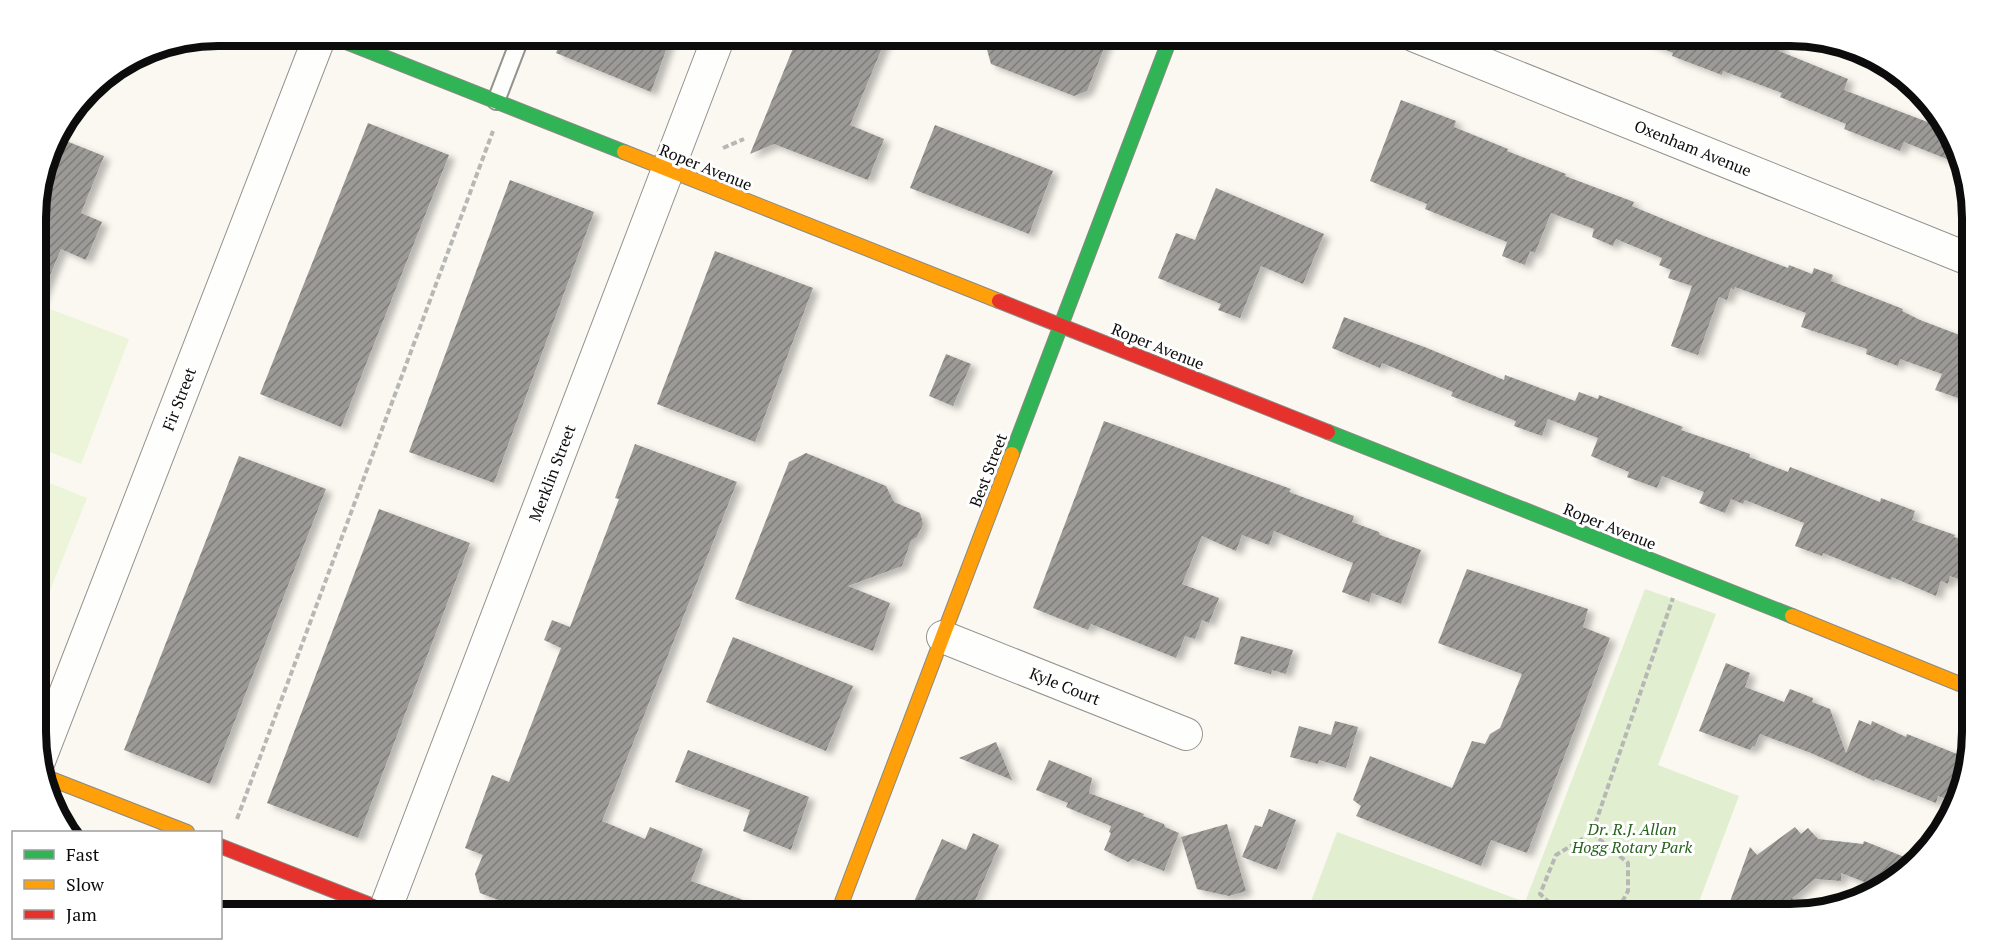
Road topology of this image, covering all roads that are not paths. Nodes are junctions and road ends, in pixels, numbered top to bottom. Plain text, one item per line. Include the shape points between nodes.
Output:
1 (316, 46) edge
2 (356, 46) edge
3 (517, 46) edge
4 (715, 46) edge
5 (1167, 46) edge
6 (1440, 46) edge
7 (496, 101) junction
8 (668, 170) junction
9 (1962, 256) edge
10 (1060, 325) junction
11 (943, 637) junction
12 (1962, 685) edge
13 (1186, 734) dead end
14 (47, 741) edge
15 (53, 780) edge
16 (184, 831) edge
17 (222, 847) edge
18 (367, 904) edge
19 (393, 904) edge
20 (841, 904) edge

1 - 14 street, Fir Street
2 - 7 street, Roper Avenue
3 - 7 lane
4 - 8 street, Merklin Street
5 - 10 street, Best Street
6 - 9 street, Oxenham Avenue
7 - 8 street, Roper Avenue
8 - 10 street, Roper Avenue
8 - 19 street, Merklin Street
10 - 11 street, Best Street
10 - 12 street, Roper Avenue
11 - 13 street, Kyle Court
11 - 20 street, Best Street
15 - 16 street
17 - 18 street

